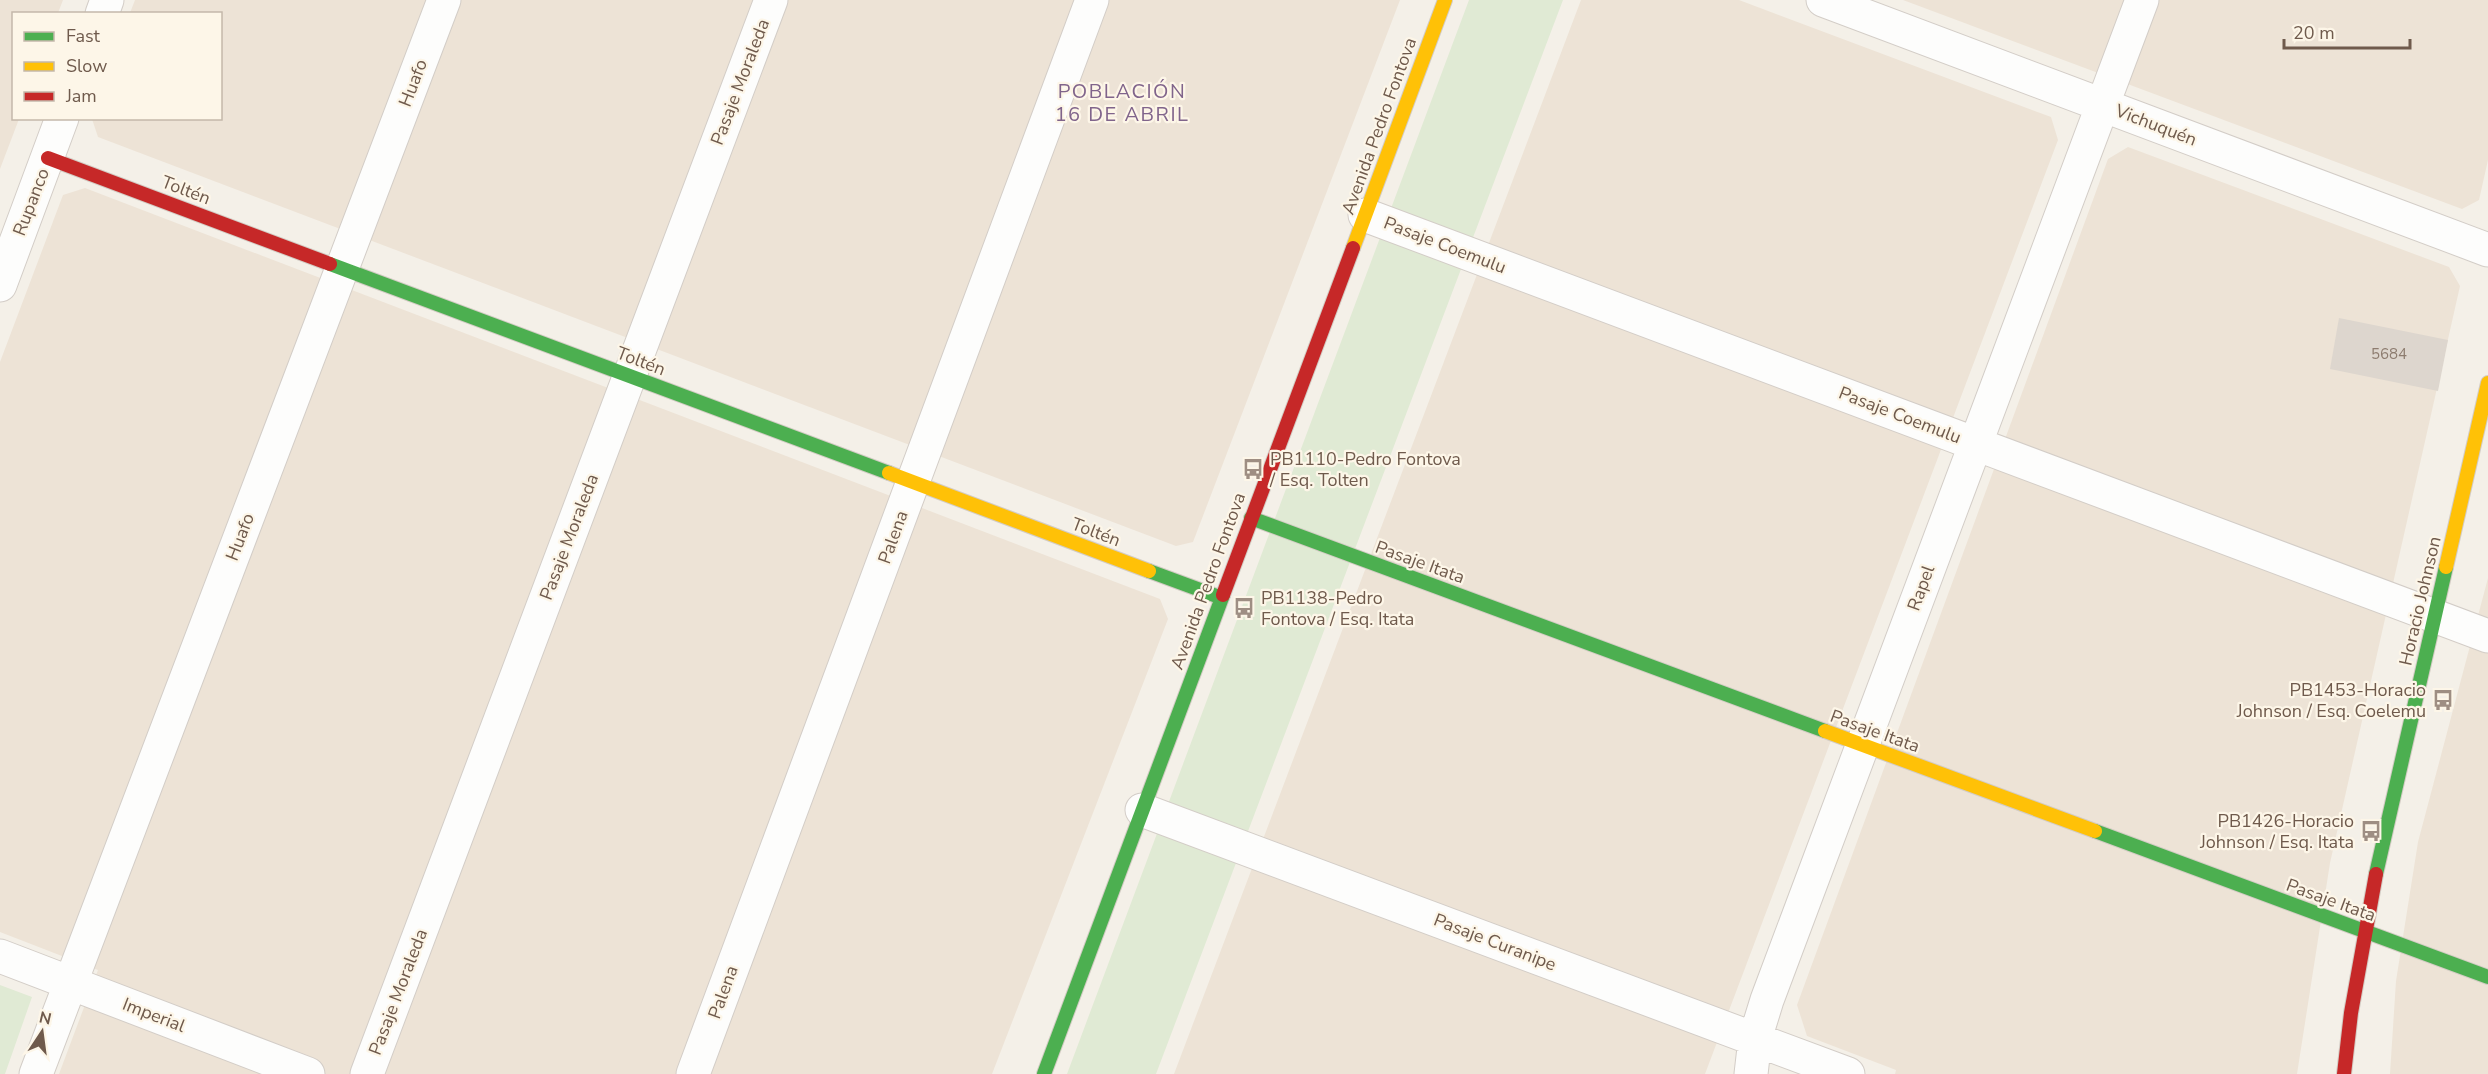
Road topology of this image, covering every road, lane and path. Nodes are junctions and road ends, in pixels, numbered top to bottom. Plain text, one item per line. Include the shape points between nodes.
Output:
1 (444, 0) edge
2 (771, 0) edge
3 (1092, 0) edge
4 (1445, 0) edge
5 (1823, 0) edge
6 (2142, 0) edge
7 (2102, 104) junction
8 (61, 120) edge
9 (48, 158) junction
10 (1365, 215) junction
11 (2488, 250) edge
12 (342, 268) junction
13 (0, 285) edge
14 (630, 376) junction
15 (2488, 383) edge
16 (1975, 444) junction
17 (913, 482) junction
18 (1251, 518) junction
19 (1222, 598) junction
20 (2436, 616) junction
21 (2488, 636) edge
22 (1862, 746) junction
23 (1142, 810) junction
24 (2364, 931) junction
25 (0, 956) edge
26 (2488, 977) edge
27 (70, 983) junction
28 (1755, 1039) junction
29 (36, 1074) edge
30 (308, 1074) edge
31 (367, 1074) edge
32 (693, 1074) edge
33 (1044, 1074) edge
34 (1751, 1074) edge
35 (1848, 1074) edge
36 (2344, 1074) edge

1 - 12 street, Huafo
2 - 14 street, Pasaje Moraleda
3 - 17 street, Palena
4 - 10 street, Avenida Pedro Fontova
5 - 7 street, Vichuquén
6 - 7 street, Rapel
7 - 11 street, Vichuquén
7 - 16 street, Rapel
8 - 9 street, Rupanco
9 - 12 street, Toltén
9 - 13 street, Rupanco
10 - 16 street, Pasaje Coemulu
10 - 18 street, Avenida Pedro Fontova
12 - 14 street, Toltén
12 - 27 street, Huafo
14 - 17 street, Toltén
14 - 31 street, Pasaje Moraleda
15 - 20 street, Horacio Johnson
16 - 20 street, Pasaje Coemulu
16 - 22 street, Rapel
17 - 19 street, Toltén
17 - 32 street, Palena
18 - 19 street, Avenida Pedro Fontova
18 - 22 street, Pasaje Itata
19 - 23 street, Avenida Pedro Fontova
20 - 21 street, Pasaje Coemulu
20 - 24 street, Horacio Johnson
22 - 24 street, Pasaje Itata
22 - 28 street, Rapel
23 - 28 street, Pasaje Curanipe
23 - 33 street, Avenida Pedro Fontova
24 - 26 street, Pasaje Itata
24 - 36 street, Horacio Johnson
25 - 27 street, Imperial
27 - 29 street, Huafo
27 - 30 street, Imperial
28 - 34 street, Rapel
28 - 35 street, Pasaje Curanipe

